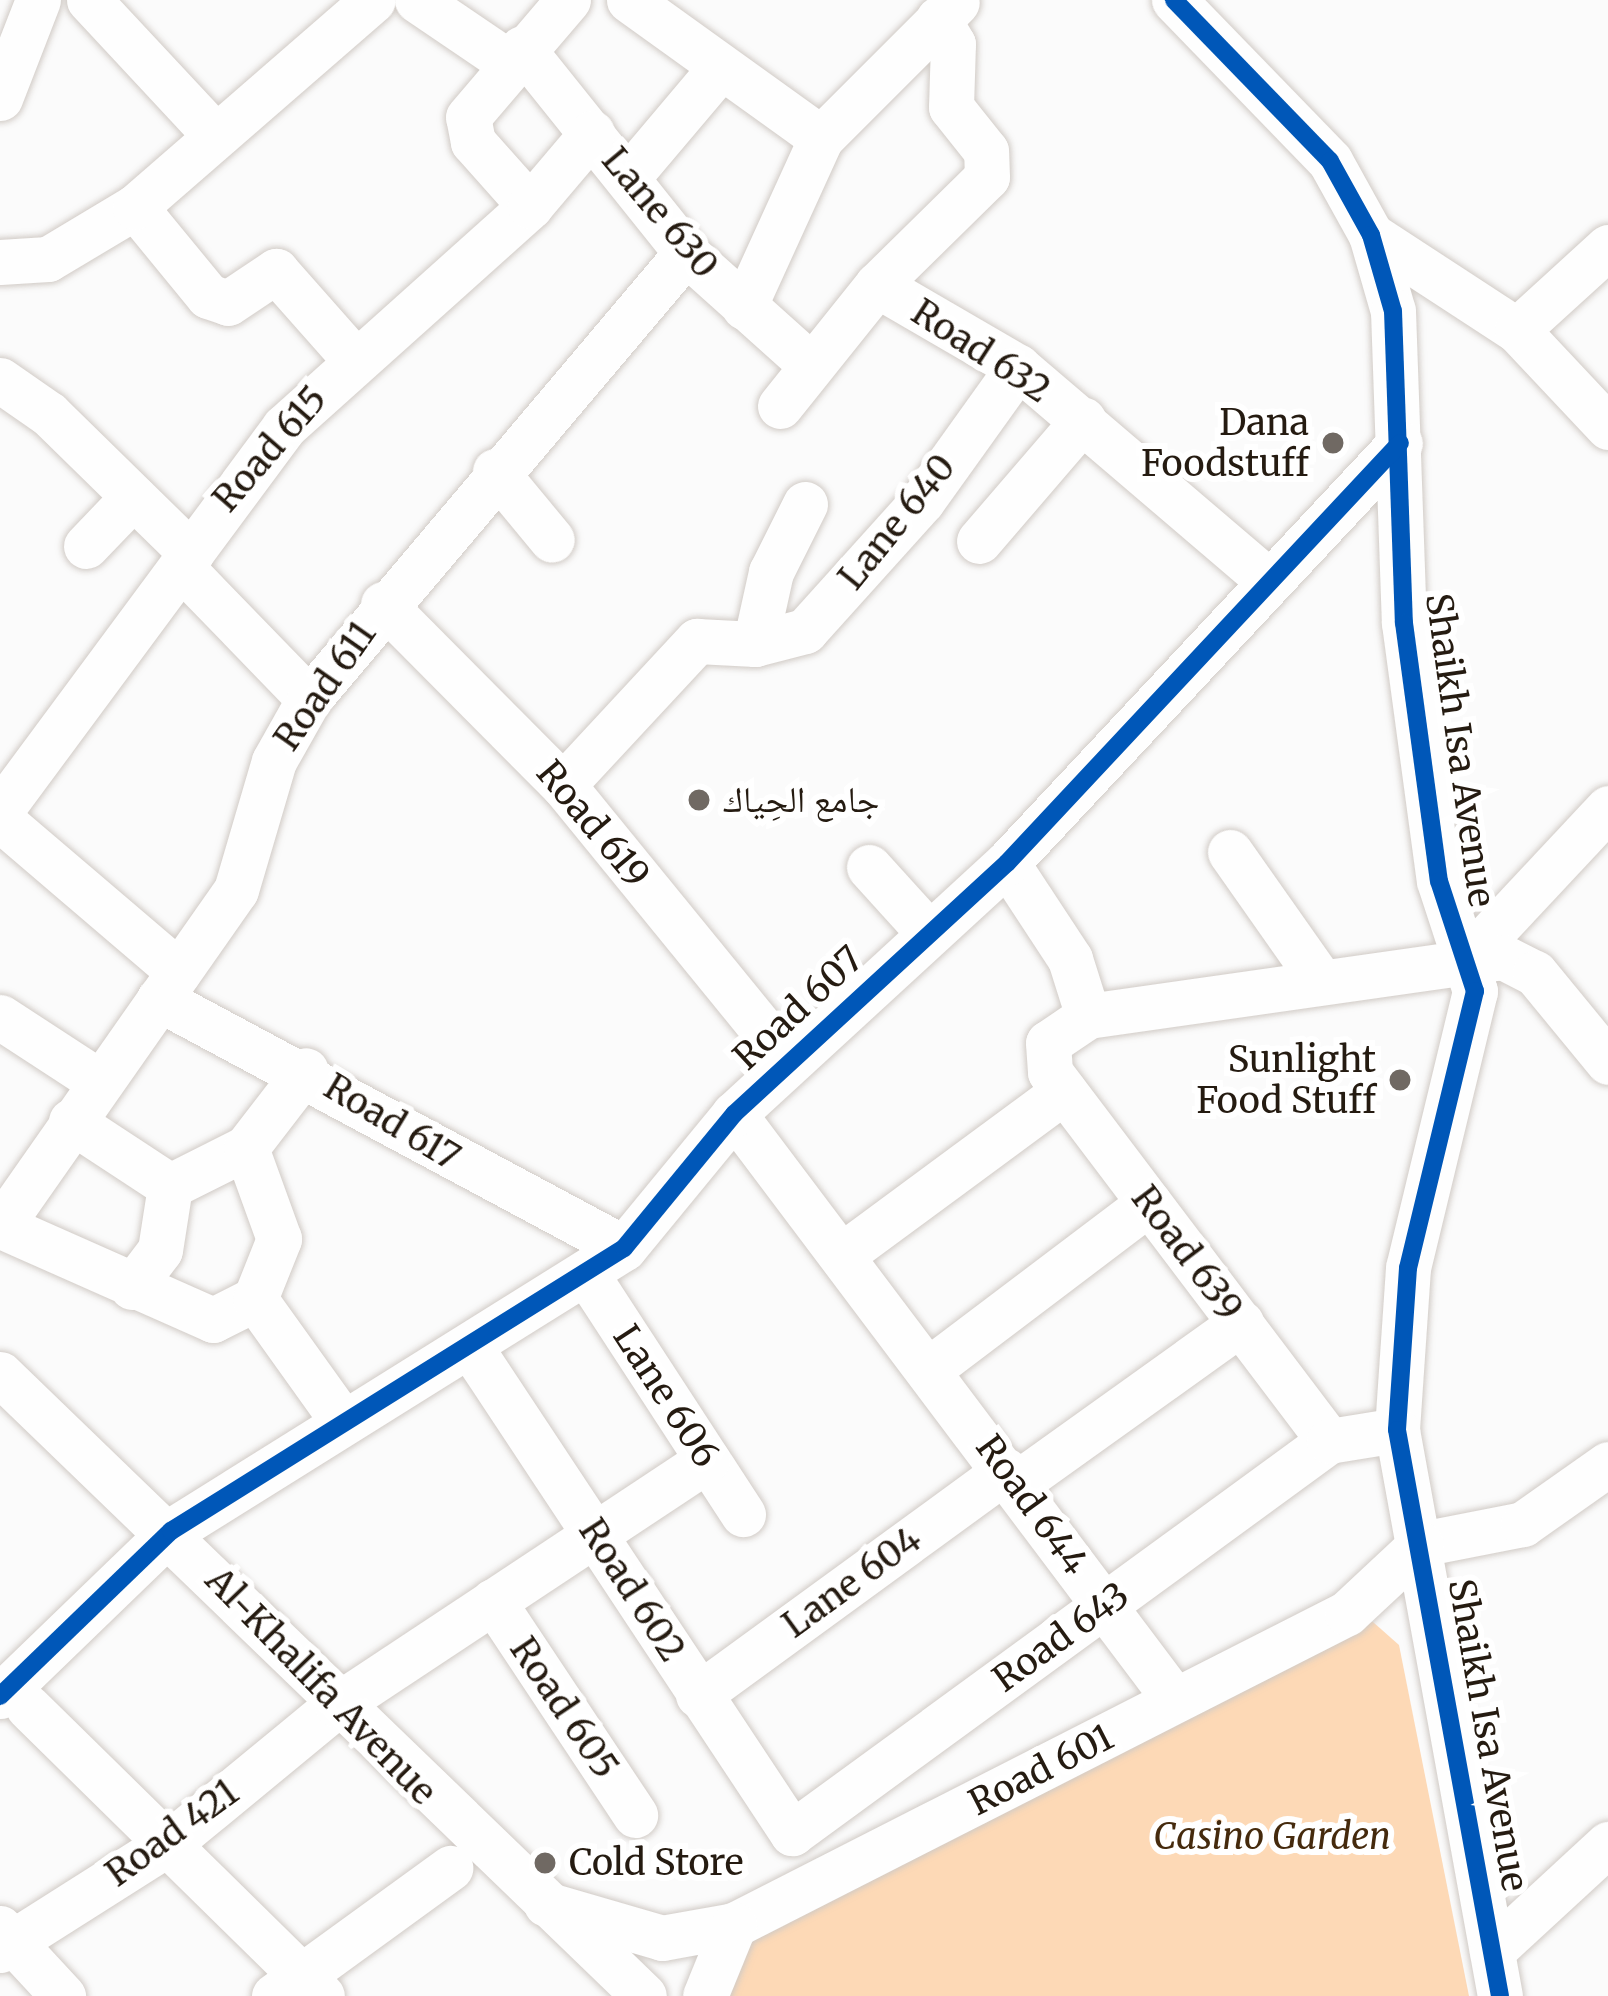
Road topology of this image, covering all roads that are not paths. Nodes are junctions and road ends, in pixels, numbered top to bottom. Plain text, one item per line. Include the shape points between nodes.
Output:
1 (38, 0) edge
2 (89, 0) edge
3 (373, 0) edge
4 (417, 0) edge
5 (568, 0) edge
6 (629, 0) edge
7 (1174, 0) edge
8 (948, 10) edge
9 (517, 56) junction
10 (716, 73) junction
11 (0, 98) edge
12 (592, 133) junction
13 (215, 135) junction
14 (821, 138) junction
15 (628, 177) junction
16 (530, 206) junction
17 (135, 207) junction
18 (1371, 235) junction
19 (1608, 247) edge
20 (686, 253) junction
21 (0, 262) edge
22 (1453, 284) junction
23 (878, 285) junction
24 (744, 307) junction
25 (1517, 330) junction
26 (352, 357) junction
27 (1400, 360) junction
28 (811, 365) junction
29 (1018, 367) junction
30 (0, 380) edge
31 (780, 406) dead end
32 (1083, 419) junction
33 (1608, 427) edge
34 (1400, 442) junction
35 (495, 471) junction
36 (133, 497) junction
37 (805, 505) dead end
38 (551, 540) dead end
39 (979, 541) dead end
40 (86, 546) dead end
41 (187, 561) junction
42 (1266, 579) junction
43 (383, 604) junction
44 (755, 644) junction
45 (309, 699) junction
46 (562, 785) junction
47 (5, 799) edge
48 (1603, 821) edge
49 (1230, 852) dead end
50 (1007, 862) junction
51 (869, 867) dead end
52 (928, 932) junction
53 (1466, 960) junction
54 (1320, 980) junction
55 (169, 986) junction
56 (1088, 1016) junction
57 (0, 1017) edge
58 (788, 1060) junction
59 (1608, 1062) edge
60 (306, 1070) junction
61 (98, 1081) junction
62 (1064, 1091) junction
63 (734, 1114) junction
64 (71, 1121) junction
65 (246, 1148) junction
66 (170, 1186) junction
67 (1149, 1203) junction
68 (0, 1226) edge
69 (624, 1248) junction
70 (846, 1252) junction
71 (589, 1278) junction
72 (132, 1287) junction
73 (254, 1299) junction
74 (1241, 1323) junction
75 (471, 1348) junction
76 (932, 1367) junction
77 (4, 1384) edge
78 (341, 1419) junction
79 (1396, 1430) junction
80 (1329, 1441) junction
81 (707, 1460) junction
82 (1608, 1464) edge
83 (1011, 1477) junction
84 (743, 1514) dead end
85 (171, 1531) junction
86 (596, 1533) junction
87 (1421, 1544) junction
88 (493, 1601) junction
89 (1105, 1606) junction
90 (1347, 1613) junction
91 (1440, 1648) junction
92 (698, 1694) junction
93 (1175, 1700) junction
94 (14, 1701) edge
95 (337, 1705) junction
96 (635, 1815) dead end
97 (792, 1833) joint
98 (172, 1840) junction
99 (450, 1868) dead end
100 (1600, 1870) edge
101 (546, 1904) junction
102 (734, 1925) junction
103 (4, 1940) edge
104 (1492, 1951) junction
105 (300, 1989) edge
106 (63, 1996) edge
107 (605, 1996) edge
108 (644, 1996) edge
109 (705, 1996) edge
110 (1499, 1996) edge

1 - 11 street
2 - 13 street
3 - 13 street
4 - 9 street, Lane 630
5 - 9 street
6 - 10 street
7 - 18 street, Shaikh Isa Avenue via 1317,146
8 - 14 street
8 - 23 street, Road 632 via 951,107 990,164 976,196
9 - 12 street, Lane 630
9 - 16 street via 467,129
10 - 14 street
10 - 15 street
12 - 15 street, Lane 630
12 - 16 street, Road 615
13 - 17 street
14 - 24 street
15 - 20 street, Lane 630
16 - 26 street, Road 615
17 - 21 street via 48,259
17 - 26 street via 208,296 228,303 276,271
18 - 22 street
18 - 27 street, Shaikh Isa Avenue
19 - 25 street
20 - 24 street, Lane 630
20 - 35 street, Road 611
22 - 25 street
22 - 27 street via 1421,310
23 - 28 street
23 - 29 street, Road 632
24 - 28 street, Lane 630
25 - 33 street
26 - 41 street, Road 615 via 284,427
27 - 34 street, Shaikh Isa Avenue
28 - 31 street
29 - 32 street, Road 632
29 - 44 street, Lane 640 via 922,501 806,632
30 - 36 street
32 - 39 street, Road 632
32 - 42 street, Road 632
34 - 42 street, Road 607
34 - 53 street, Shaikh Isa Avenue via 1404,623 1439,881
35 - 38 street
35 - 43 street, Road 611
36 - 40 street
36 - 41 street
37 - 44 street, Lane 640 via 771,572
41 - 45 street
41 - 47 street, Road 615
42 - 50 street, Road 607
43 - 45 street, Road 611
43 - 46 street, Road 619
44 - 46 street, Lane 640 via 697,641
45 - 55 street, Road 611 via 274,761 245,873
46 - 58 street, Road 619
47 - 55 street, Road 617
48 - 53 street
49 - 54 street
50 - 52 street, Road 607
50 - 56 street via 1070,959
51 - 52 street
52 - 58 street, Road 607
53 - 54 street
53 - 59 street via 1520,960
53 - 79 street, Shaikh Isa Avenue via 1475,1002 1397,1335
54 - 56 street
55 - 60 street, Road 617
55 - 61 street, Road 611
56 - 62 street, Road 639 via 1048,1043
57 - 61 street
58 - 63 street, Road 607
60 - 65 street
60 - 69 street, Road 617 via 396,1131
61 - 64 street, Road 611
62 - 67 street, Road 639
62 - 70 street
63 - 69 street, Road 607
63 - 70 street, Road 644
64 - 66 street
64 - 68 street, Road 611
65 - 66 street via 213,1155
65 - 73 street via 279,1239
66 - 72 street via 160,1250
67 - 74 street, Road 639
67 - 76 street
68 - 72 street
69 - 71 street, Road 607
70 - 76 street, Road 644
71 - 75 street, Road 607
71 - 81 street, Lane 606
72 - 73 street via 213,1320
73 - 78 street
74 - 80 street, Road 639
74 - 83 street, Lane 604
75 - 78 street, Road 607
75 - 86 street, Road 602
76 - 83 street, Road 644
77 - 85 street, Al-Khalifa Avenue
78 - 85 street, Road 607
79 - 80 street
79 - 87 street, Shaikh Isa Avenue
80 - 89 street, Road 643
81 - 84 street, Lane 606
81 - 86 street, Road 605
82 - 87 street via 1527,1522
83 - 89 street, Road 644
83 - 92 street, Lane 604
85 - 94 street, Road 607
85 - 95 street, Al-Khalifa Avenue
86 - 88 street, Road 605
86 - 92 street, Road 602
87 - 90 street, Road 601
87 - 91 street, Shaikh Isa Avenue
88 - 95 street, Road 605
88 - 96 street, Road 605
89 - 93 street, Road 644
89 - 97 street, Road 643
90 - 91 street
90 - 93 street, Road 601
91 - 104 street, Shaikh Isa Avenue
92 - 97 street, Road 602
93 - 102 street, Road 601
94 - 98 street
95 - 98 street, Road 421
95 - 101 street, Al-Khalifa Avenue
98 - 103 street, Road 421
98 - 105 street
99 - 105 street
100 - 104 street
101 - 102 street, Road 601 via 662,1938
101 - 108 street, Al-Khalifa Avenue
102 - 109 street
103 - 106 street
104 - 110 street, Shaikh Isa Avenue
107 - 108 street

